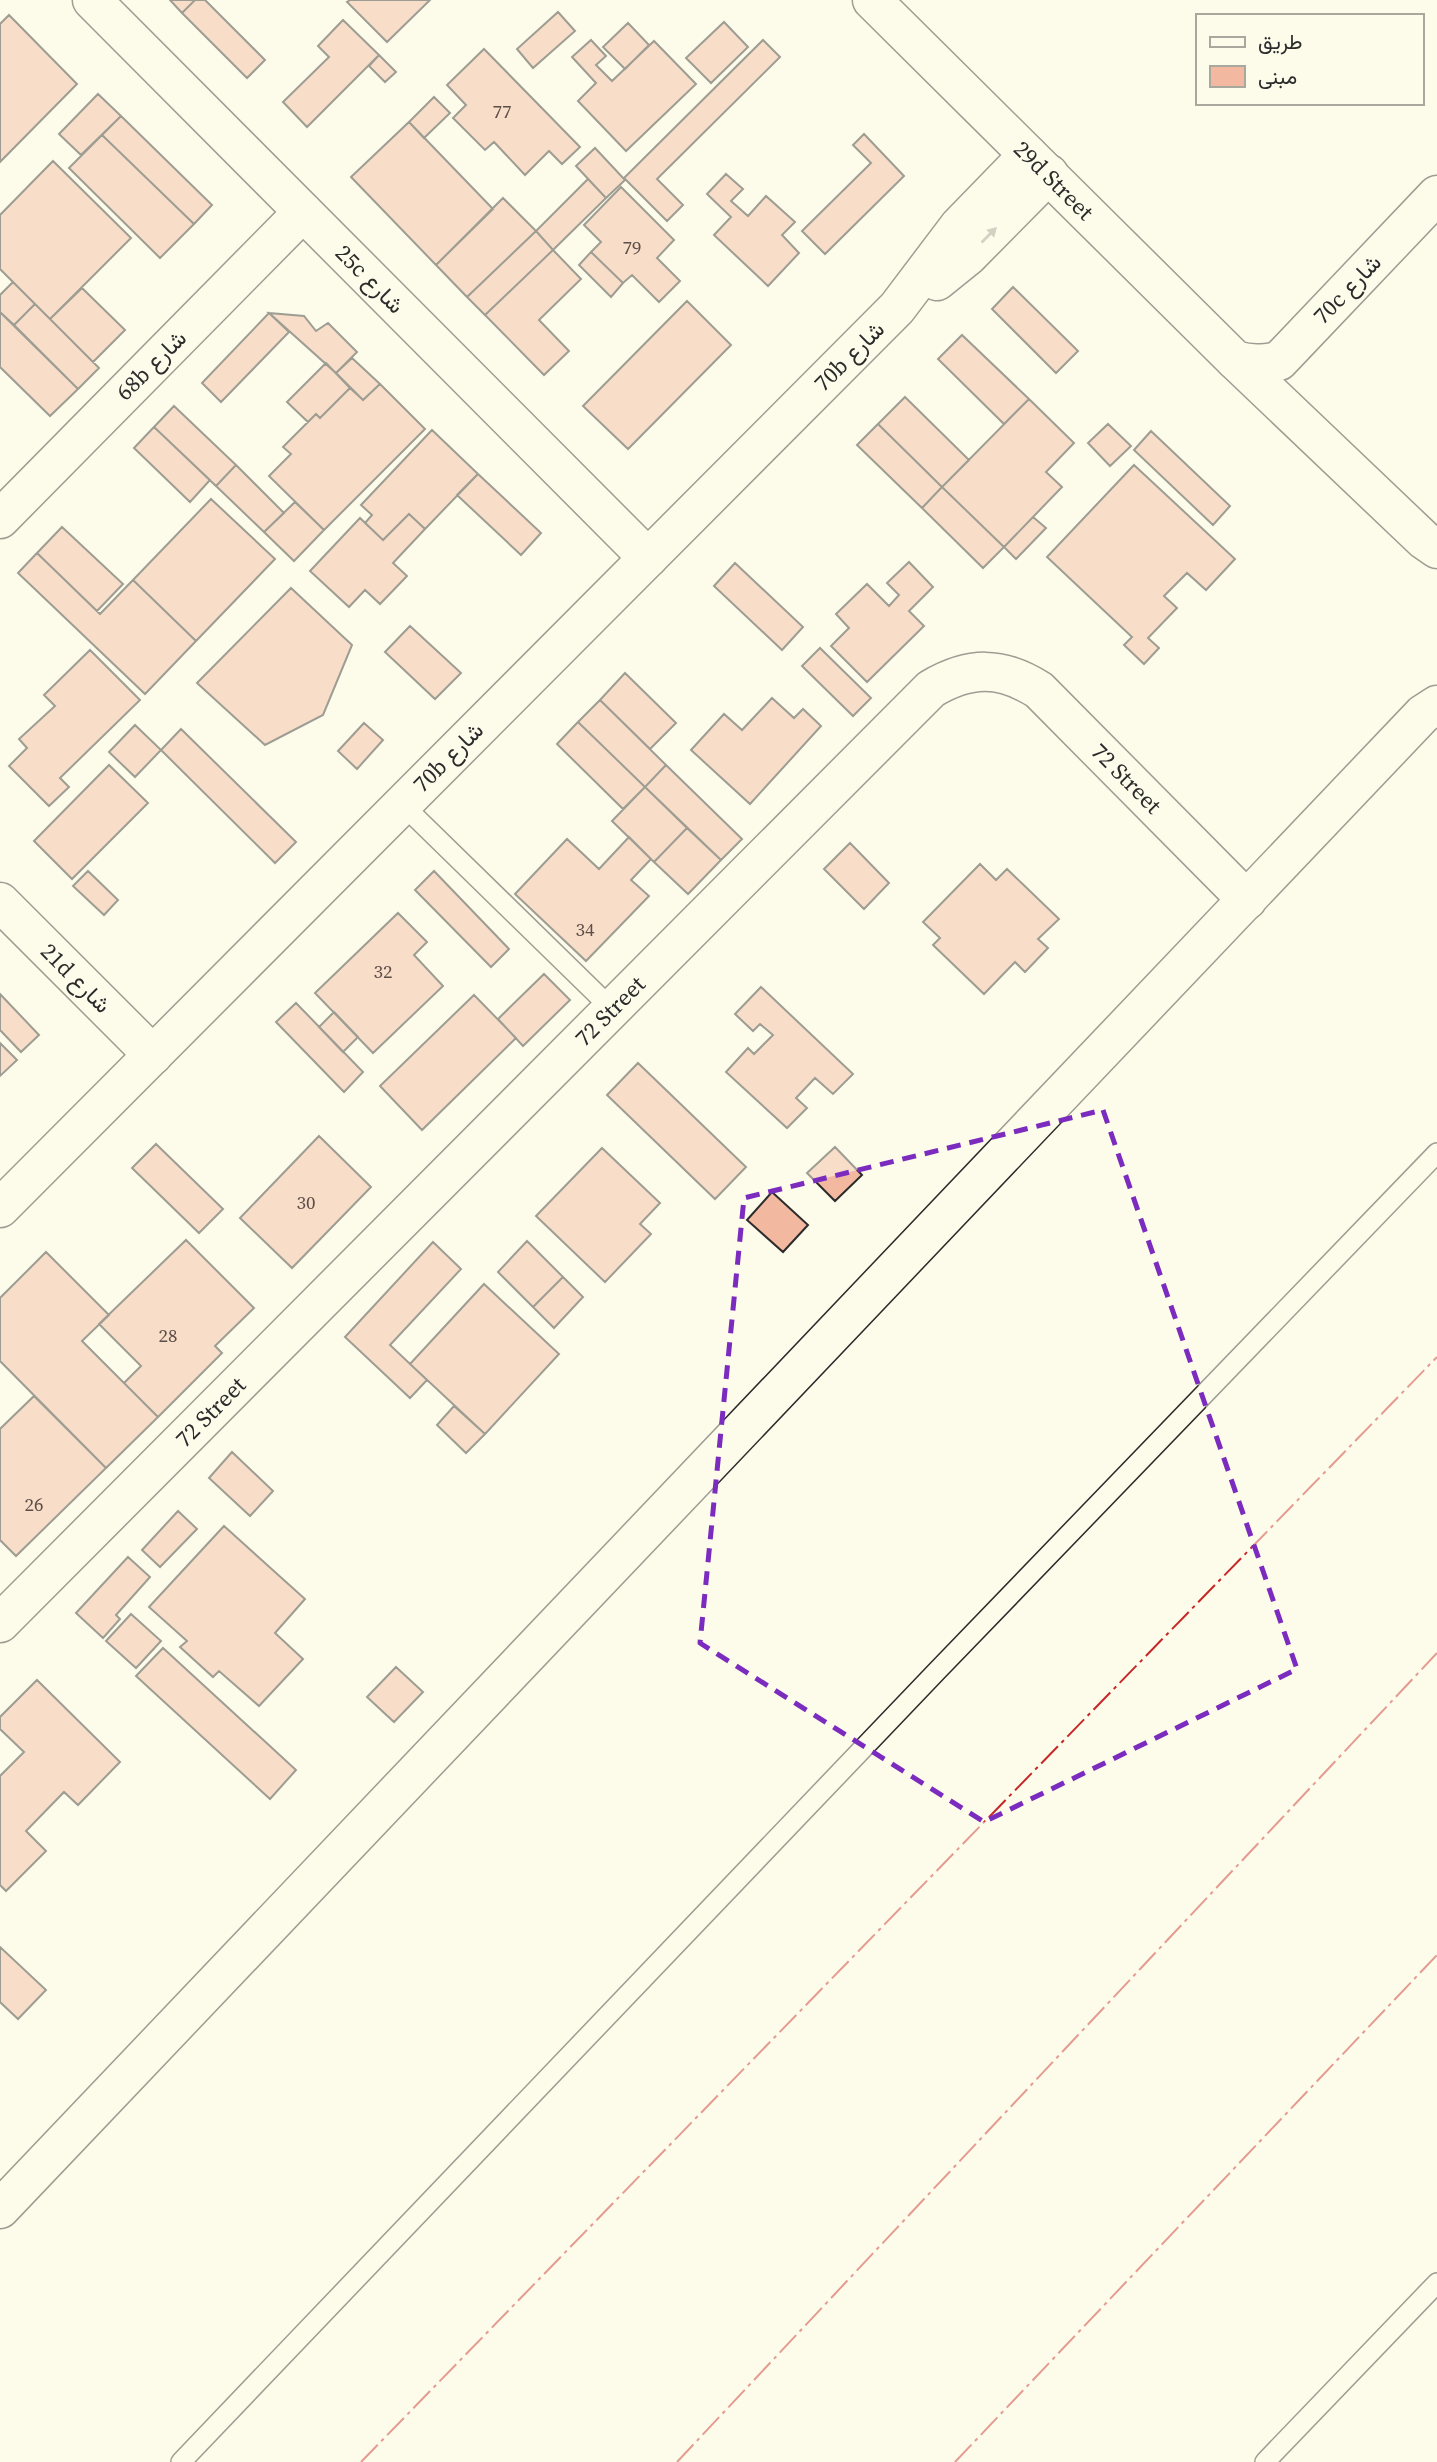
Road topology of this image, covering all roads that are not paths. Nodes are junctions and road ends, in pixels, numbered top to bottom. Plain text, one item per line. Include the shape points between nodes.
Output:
1 (92, 0) edge
2 (872, 0) edge
3 (1039, 164) junction
4 (1437, 195) edge
5 (303, 212) junction
6 (1241, 362) junction
7 (0, 519) edge
8 (1432, 551) edge
9 (648, 558) junction
10 (1432, 703) edge
11 (402, 804) junction
12 (1247, 900) junction
13 (0, 902) edge
14 (612, 1010) junction
15 (153, 1055) junction
16 (1437, 1153) edge
17 (0, 1208) edge
18 (0, 1623) edge
19 (0, 2209) edge
20 (1437, 2283) edge
21 (181, 2462) edge
22 (1265, 2462) edge

1 - 5 street, 25c شارع
2 - 3 street, 29d Street
3 - 6 street, 29d Street
3 - 9 street, 70b شارع via 959,226 897,308
4 - 6 street, 70c شارع via 1279,360 1262,365
5 - 7 street, 68b شارع
5 - 9 street, 25c شارع
6 - 8 street, 29d Street
9 - 11 street, 70b شارع
10 - 12 street
11 - 14 lane
11 - 15 street, 70b شارع
12 - 14 street, 72 Street via 1039,690 1007,674 969,673 931,689
12 - 19 street
13 - 15 street, 21d شارع
14 - 18 street, 72 Street
15 - 17 street, 70b شارع
16 - 21 lane
20 - 22 lane

